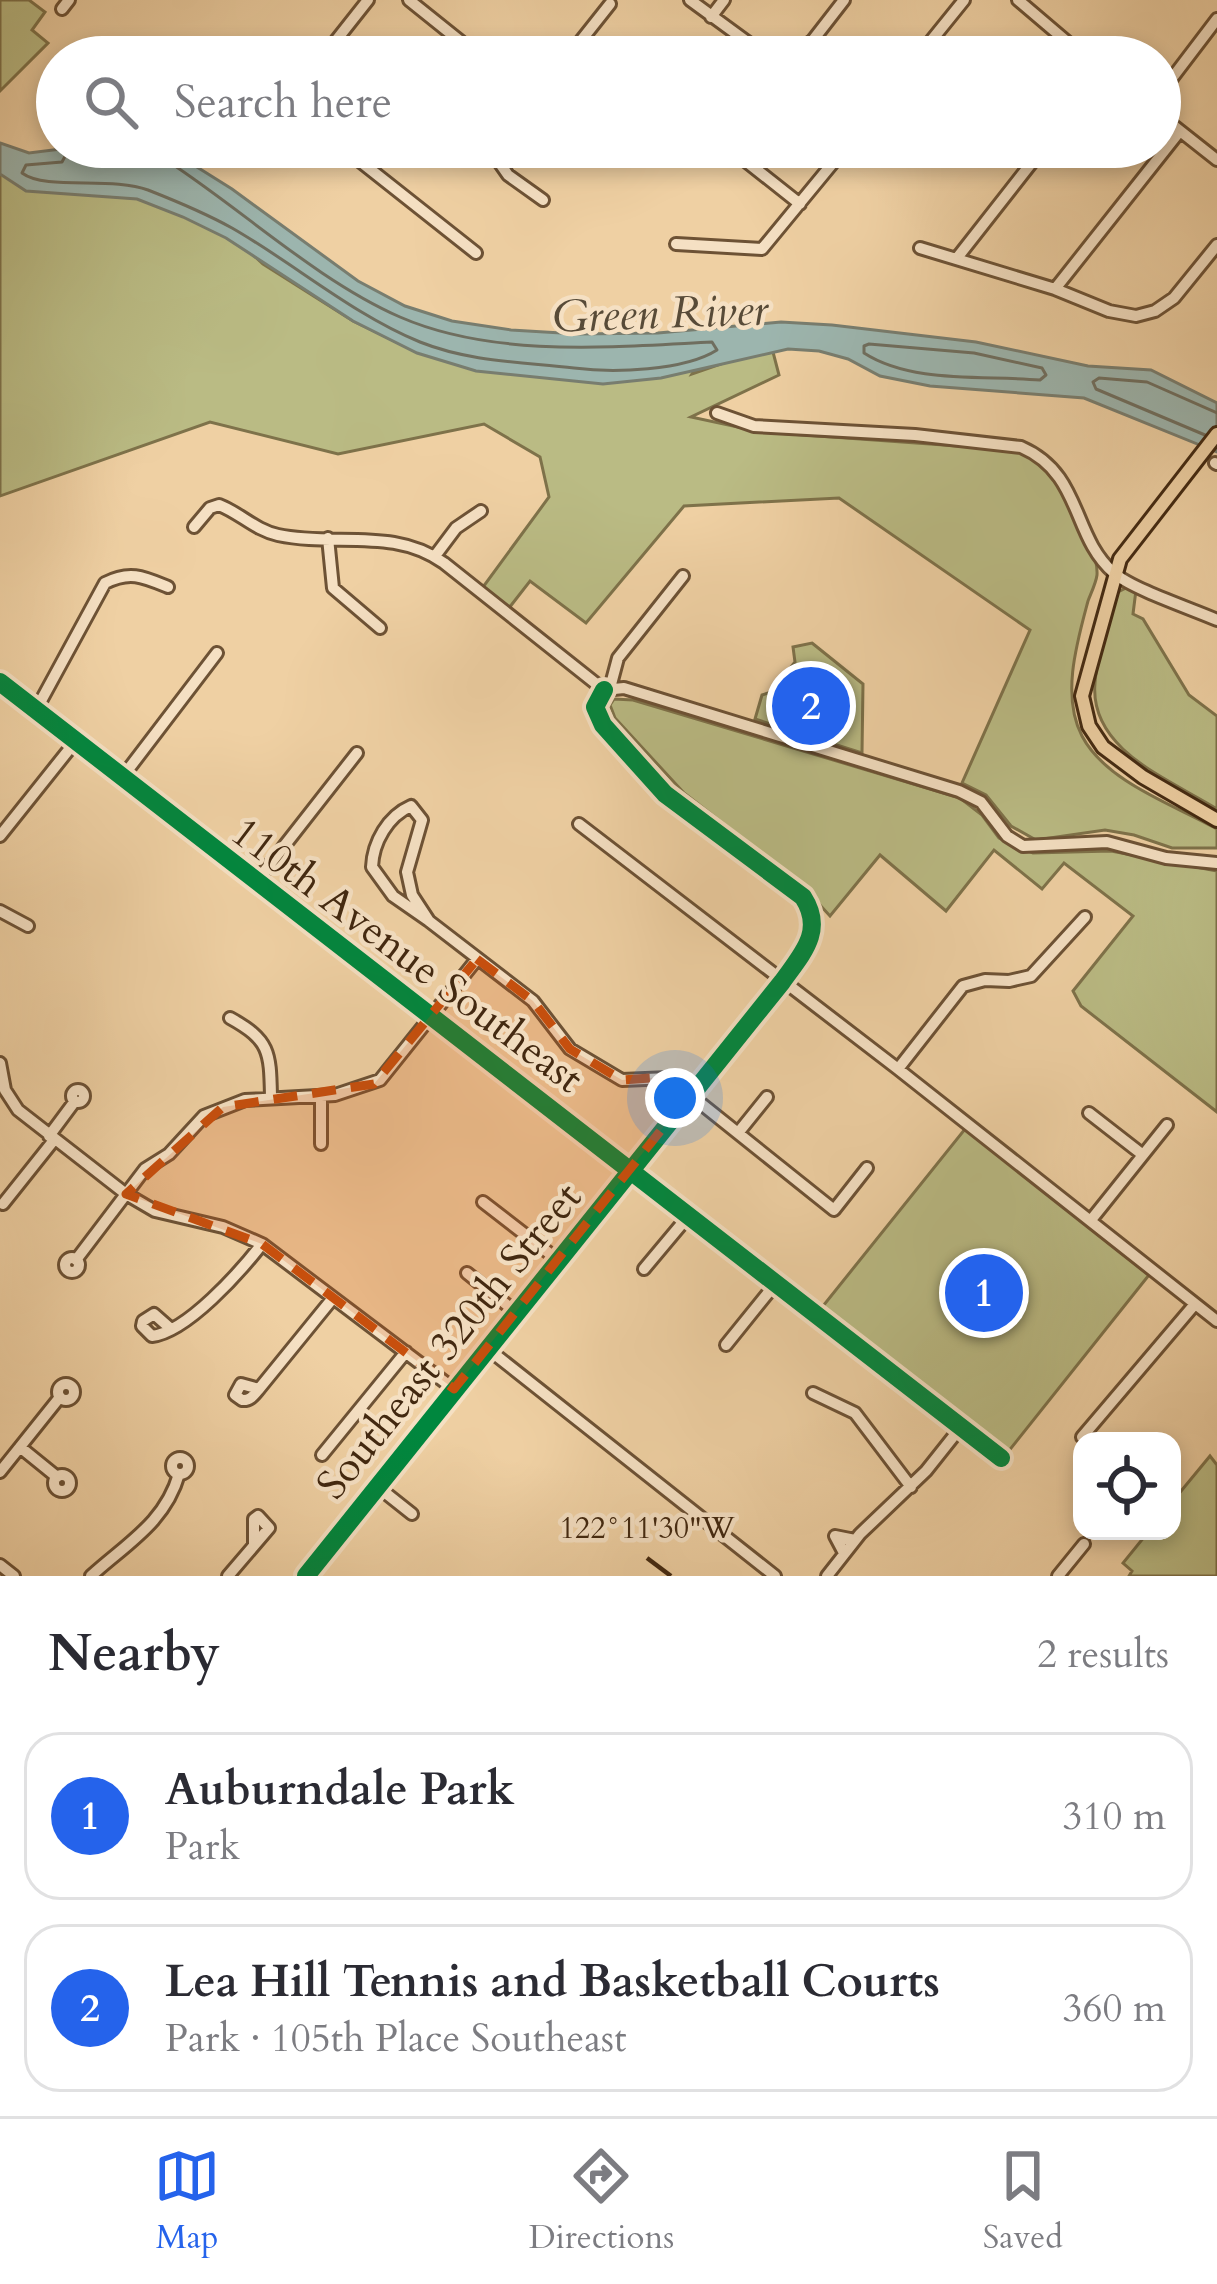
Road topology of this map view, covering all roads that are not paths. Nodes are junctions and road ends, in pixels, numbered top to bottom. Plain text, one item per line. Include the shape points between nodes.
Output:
1 (368, 0) edge
2 (409, 0) edge
3 (690, 0) edge
4 (724, 0) edge
5 (844, 0) edge
6 (964, 0) edge
7 (1018, 0) edge
8 (610, 4) dead end
9 (710, 17) junction
10 (1217, 19) edge
11 (340, 36) edge
12 (454, 36) edge
13 (585, 36) edge
14 (738, 36) edge
15 (816, 36) edge
16 (935, 36) edge
17 (1060, 36) edge
18 (1181, 66) edge
19 (1181, 132) edge
20 (1217, 160) edge
21 (369, 168) edge
22 (501, 168) edge
23 (755, 168) edge
24 (829, 168) edge
25 (1028, 168) edge
26 (1151, 168) edge
27 (543, 200) dead end
28 (800, 204) junction
29 (676, 244) dead end
30 (1217, 244) edge
31 (920, 248) dead end
32 (476, 253) dead end
33 (957, 258) junction
34 (1055, 289) junction
35 (717, 413) dead end
36 (1217, 434) edge
37 (481, 511) dead end
38 (194, 527) dead end
39 (328, 538) junction
40 (435, 556) junction
41 (1115, 574) junction
42 (682, 576) dead end
43 (169, 587) dead end
44 (1217, 620) edge
45 (380, 628) dead end
46 (218, 653) dead end
47 (0, 682) edge
48 (607, 689) junction
49 (36, 710) junction
50 (74, 742) junction
51 (357, 753) dead end
52 (121, 779) junction
53 (1217, 820) edge
54 (579, 824) dead end
55 (0, 836) edge
56 (1217, 863) edge
57 (256, 882) junction
58 (0, 911) edge
59 (1084, 917) dead end
60 (429, 921) junction
61 (28, 926) dead end
62 (477, 959) junction
63 (782, 982) junction
64 (230, 1018) dead end
65 (432, 1019) junction
66 (0, 1063) edge
67 (898, 1069) junction
68 (2, 1086) edge
69 (689, 1094) junction
70 (272, 1096) junction
71 (321, 1096) junction
72 (767, 1097) dead end
73 (75, 1101) dead end
74 (1089, 1113) dead end
75 (1167, 1125) dead end
76 (738, 1133) junction
77 (51, 1138) junction
78 (321, 1144) dead end
79 (1143, 1155) junction
80 (631, 1168) junction
81 (867, 1168) dead end
82 (126, 1194) junction
83 (483, 1202) dead end
84 (1, 1206) edge
85 (690, 1214) junction
86 (1091, 1220) junction
87 (262, 1244) junction
88 (76, 1260) dead end
89 (558, 1260) junction
90 (644, 1269) dead end
91 (467, 1273) dead end
92 (776, 1283) junction
93 (333, 1298) junction
94 (1195, 1304) junction
95 (517, 1312) junction
96 (1217, 1322) edge
97 (171, 1328) dead end
98 (726, 1345) dead end
99 (488, 1349) junction
100 (406, 1352) junction
101 (259, 1389) dead end
102 (454, 1389) junction
103 (813, 1394) dead end
104 (60, 1397) dead end
105 (961, 1426) junction
106 (1086, 1432) edge
107 (20, 1447) junction
108 (322, 1455) dead end
109 (1001, 1458) dead end
110 (0, 1472) edge
111 (179, 1474) dead end
112 (56, 1478) dead end
113 (378, 1486) junction
114 (911, 1487) junction
115 (412, 1514) dead end
116 (823, 1527) dead end
117 (835, 1535) junction
118 (855, 1540) junction
119 (1084, 1544) dead end
120 (254, 1545) dead end
121 (844, 1553) junction
122 (91, 1576) edge
123 (228, 1576) edge
124 (306, 1576) edge
125 (775, 1576) edge
126 (827, 1576) edge
127 (1058, 1576) edge

1 - 11 street
2 - 12 street
3 - 9 street
4 - 9 street
5 - 15 street
6 - 16 street
7 - 17 street
8 - 13 street
9 - 14 street
10 - 18 street
19 - 20 street
21 - 32 street
22 - 27 street
23 - 28 street
24 - 28 street
25 - 33 street
26 - 34 street
28 - 29 street via 762,249
30 - 34 street via 1159,310 1130,316
31 - 33 street
33 - 34 street
35 - 41 street via 754,426 1021,447 1057,472
36 - 41 main road
37 - 40 street
38 - 39 street via 221,505 272,534
39 - 40 street via 398,542
39 - 45 street via 334,588
40 - 48 street
41 - 44 street
41 - 53 main road via 1082,696 1089,726 1114,757
42 - 48 street via 618,658
43 - 49 street via 136,574 105,583
46 - 52 street
47 - 49 street, 110th Avenue Southeast
48 - 56 street via 959,791 1024,846 1107,842
48 - 63 street, Southeast 320th Street via 597,699 598,716 654,783 798,892 814,919 808,947
49 - 50 street, 110th Avenue Southeast
50 - 52 street, 110th Avenue Southeast
50 - 55 street
51 - 57 street
52 - 57 street, 110th Avenue Southeast
54 - 63 street
57 - 65 street, 110th Avenue Southeast
58 - 61 street
59 - 67 street via 1031,976 963,986
60 - 60 street via 407,872 422,820 411,806 382,834 372,867 393,896
60 - 62 street
62 - 65 street
62 - 69 street via 533,1001 570,1049 622,1080 664,1077
63 - 67 street
63 - 69 street, Southeast 320th Street
64 - 70 street via 264,1044
65 - 71 street via 380,1080
65 - 80 street, 110th Avenue Southeast
66 - 68 street
67 - 86 street
68 - 77 street
69 - 76 street
69 - 80 street, Southeast 320th Street
70 - 71 street
70 - 82 street via 204,1116
71 - 78 street
72 - 76 street
73 - 77 street
74 - 79 street
75 - 79 street
76 - 81 street via 834,1210
77 - 82 street
77 - 84 street
79 - 86 street
80 - 85 street, 110th Avenue Southeast
80 - 89 street, Southeast 320th Street
82 - 87 street
82 - 88 street
83 - 89 street
85 - 90 street
85 - 92 street, 110th Avenue Southeast
86 - 94 street
87 - 93 street
87 - 97 street via 226,1287
89 - 95 street, Southeast 320th Street
91 - 95 street
92 - 98 street
92 - 105 street, 110th Avenue Southeast
93 - 100 street
93 - 101 street
94 - 96 street
94 - 106 street
95 - 99 street, Southeast 320th Street
99 - 102 street, Southeast 320th Street
99 - 125 street
100 - 102 street
100 - 108 street
102 - 113 street, Southeast 320th Street
103 - 114 street via 855,1413
104 - 107 street
105 - 109 street, 110th Avenue Southeast
105 - 114 street
107 - 110 street
107 - 112 street
111 - 122 street via 151,1526
113 - 115 street
113 - 124 street, Southeast 320th Street
114 - 118 street
116 - 117 street
117 - 118 street
117 - 121 street
118 - 121 street
119 - 127 street
120 - 123 street
121 - 126 street

